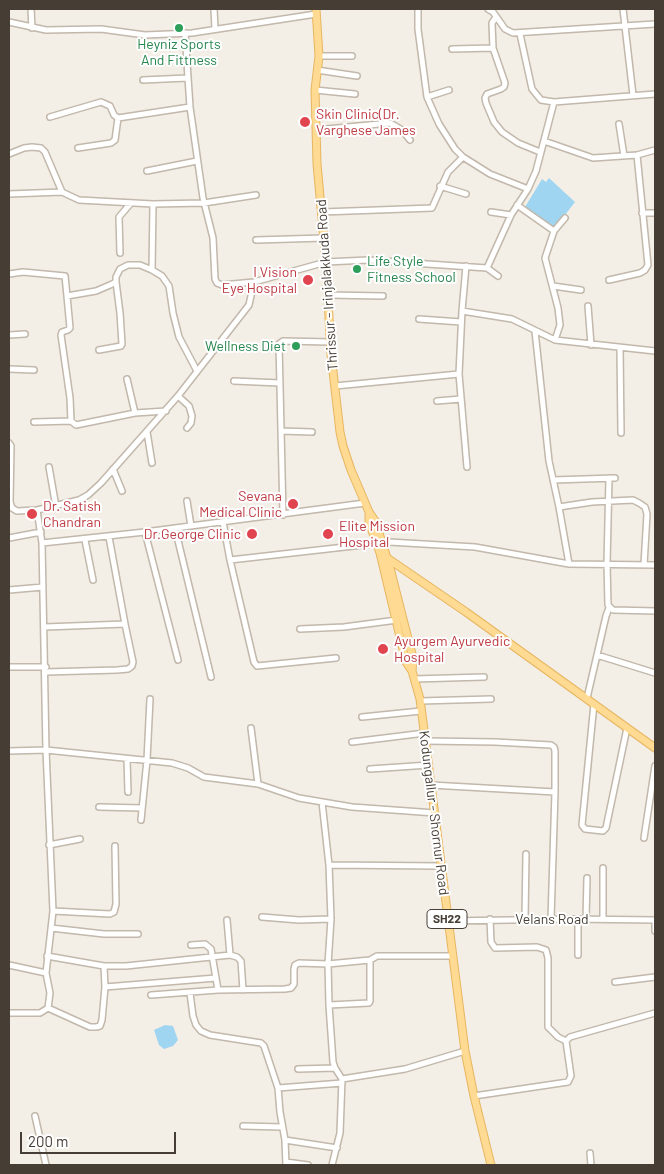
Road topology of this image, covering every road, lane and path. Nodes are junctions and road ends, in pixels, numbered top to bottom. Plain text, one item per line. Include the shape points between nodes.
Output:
1 (31, 9) edge
2 (214, 9) edge
3 (418, 9) edge
4 (488, 9) edge
5 (623, 9) edge
6 (316, 11) edge
7 (496, 17) junction
8 (9, 22) edge
9 (655, 24) edge
10 (625, 25) junction
11 (32, 28) junction
12 (215, 29) junction
13 (185, 33) junction
14 (520, 34) junction
15 (452, 48) dead end
16 (493, 48) junction
17 (318, 56) junction
18 (352, 56) dead end
19 (317, 70) junction
20 (357, 76) dead end
21 (187, 78) junction
22 (143, 80) dead end
23 (315, 90) junction
24 (449, 90) dead end
25 (356, 94) dead end
26 (655, 94) edge
27 (634, 95) junction
28 (427, 97) junction
29 (554, 102) junction
30 (190, 107) junction
31 (50, 117) dead end
32 (118, 118) junction
33 (619, 124) dead end
34 (316, 130) junction
35 (410, 140) dead end
36 (544, 141) junction
37 (78, 148) dead end
38 (655, 150) edge
39 (540, 152) junction
40 (9, 154) edge
41 (637, 155) junction
42 (463, 156) junction
43 (624, 156) junction
44 (198, 161) junction
45 (147, 171) dead end
46 (440, 186) junction
47 (528, 188) junction
48 (62, 192) junction
49 (9, 194) edge
50 (466, 194) dead end
51 (256, 195) dead end
52 (131, 203) junction
53 (153, 204) junction
54 (204, 204) junction
55 (517, 205) junction
56 (322, 212) junction
57 (491, 212) dead end
58 (642, 213) junction
59 (655, 213) edge
60 (511, 215) junction
61 (565, 218) dead end
62 (554, 231) junction
63 (324, 238) junction
64 (256, 240) dead end
65 (120, 253) dead end
66 (326, 262) junction
67 (466, 266) junction
68 (487, 268) junction
69 (152, 270) junction
70 (9, 274) edge
71 (498, 276) dead end
72 (609, 280) dead end
73 (116, 282) junction
74 (254, 282) junction
75 (553, 286) junction
76 (581, 290) dead end
77 (328, 295) junction
78 (67, 296) junction
79 (383, 296) dead end
80 (588, 306) dead end
81 (462, 311) junction
82 (419, 319) dead end
83 (461, 322) junction
84 (535, 331) junction
85 (9, 334) edge
86 (25, 334) dead end
87 (555, 340) junction
88 (330, 342) junction
89 (591, 345) junction
90 (620, 348) junction
91 (99, 350) dead end
92 (655, 351) edge
93 (9, 369) edge
94 (34, 370) dead end
95 (197, 371) junction
96 (459, 374) junction
97 (127, 379) dead end
98 (234, 381) dead end
99 (280, 383) junction
100 (335, 386) junction
101 (178, 396) junction
102 (461, 399) junction
103 (437, 401) dead end
104 (166, 410) junction
105 (136, 413) junction
106 (71, 421) junction
107 (34, 422) dead end
108 (187, 428) dead end
109 (281, 431) junction
110 (147, 432) junction
111 (312, 432) dead end
112 (621, 433) dead end
113 (9, 443) edge
114 (152, 463) dead end
115 (49, 467) dead end
116 (467, 467) dead end
117 (113, 469) junction
118 (553, 480) junction
119 (122, 491) dead end
120 (188, 501) dead end
121 (610, 501) junction
122 (365, 504) junction
123 (56, 506) junction
124 (559, 507) junction
125 (37, 510) junction
126 (283, 515) junction
127 (222, 522) junction
128 (191, 526) junction
129 (176, 528) junction
130 (40, 532) junction
131 (146, 532) junction
132 (109, 537) junction
133 (9, 538) edge
134 (85, 540) junction
135 (383, 542) junction
136 (42, 543) junction
137 (387, 558) junction
138 (230, 560) junction
139 (569, 564) junction
140 (607, 564) junction
141 (644, 565) junction
142 (655, 565) edge
143 (93, 580) dead end
144 (43, 586) junction
145 (9, 590) edge
146 (609, 608) junction
147 (655, 611) edge
148 (397, 620) junction
149 (125, 624) junction
150 (45, 627) junction
151 (300, 629) dead end
152 (597, 655) junction
153 (336, 658) dead end
154 (178, 660) dead end
155 (9, 667) edge
156 (46, 669) junction
157 (412, 671) junction
158 (655, 673) edge
159 (211, 677) dead end
160 (484, 677) dead end
161 (414, 679) junction
162 (491, 698) dead end
163 (587, 698) junction
164 (150, 699) dead end
165 (420, 701) junction
166 (594, 704) junction
167 (421, 711) junction
168 (362, 717) dead end
169 (251, 728) dead end
170 (627, 728) junction
171 (425, 733) junction
172 (426, 741) junction
173 (352, 742) dead end
174 (655, 748) edge
175 (46, 750) junction
176 (9, 751) edge
177 (127, 759) junction
178 (147, 760) junction
179 (429, 765) junction
180 (655, 766) edge
181 (370, 769) dead end
182 (258, 784) junction
183 (431, 785) junction
184 (128, 792) dead end
185 (555, 792) junction
186 (322, 802) junction
187 (99, 807) dead end
188 (142, 808) junction
189 (435, 813) junction
190 (141, 820) dead end
191 (644, 838) dead end
192 (80, 839) dead end
193 (49, 845) junction
194 (115, 846) dead end
195 (526, 854) dead end
196 (329, 865) junction
197 (440, 866) junction
198 (603, 868) dead end
199 (587, 878) dead end
200 (52, 911) junction
201 (262, 917) dead end
202 (332, 918) junction
203 (490, 919) junction
204 (524, 919) junction
205 (551, 919) junction
206 (578, 919) junction
207 (586, 919) junction
208 (603, 919) junction
209 (227, 920) dead end
210 (655, 920) edge
211 (448, 921) junction
212 (51, 928) junction
213 (655, 931) edge
214 (138, 934) dead end
215 (191, 945) dead end
216 (230, 955) junction
217 (578, 955) dead end
218 (47, 956) junction
219 (452, 956) junction
220 (212, 957) junction
221 (370, 960) junction
222 (328, 964) junction
223 (9, 965) edge
224 (104, 966) junction
225 (46, 973) junction
226 (655, 977) edge
227 (216, 978) junction
228 (615, 982) dead end
229 (105, 987) junction
230 (218, 990) junction
231 (243, 990) junction
232 (190, 993) junction
233 (151, 995) dead end
234 (329, 1005) junction
235 (48, 1008) junction
236 (9, 1013) edge
237 (655, 1013) edge
238 (566, 1041) junction
239 (465, 1051) junction
240 (335, 1068) junction
241 (298, 1069) dead end
242 (342, 1081) junction
243 (278, 1088) junction
244 (474, 1096) junction
245 (35, 1116) dead end
246 (243, 1126) dead end
247 (282, 1127) junction
248 (285, 1140) junction
249 (337, 1148) junction
250 (590, 1153) dead end
251 (286, 1163) edge
252 (46, 1165) edge
253 (308, 1165) edge
254 (332, 1165) edge
255 (491, 1165) edge
256 (591, 1165) edge

1 - 11 street
2 - 12 street
3 - 28 street
4 - 7 street
5 - 10 street
6 - 12 street
6 - 17 main road, Thrissur - Irinjalakkuda Road
7 - 14 street via 505,29
7 - 16 street via 492,23
8 - 11 street
9 - 10 street
10 - 14 street
10 - 27 street
11 - 13 street
12 - 13 street
13 - 21 street
14 - 29 street via 532,89 541,100
15 - 16 street
16 - 39 street via 505,83 504,87 485,98 494,122 518,143
17 - 18 street
17 - 19 main road, Thrissur - Irinjalakkuda Road
19 - 20 street
19 - 23 main road, Thrissur - Irinjalakkuda Road
21 - 22 street
21 - 30 street
23 - 25 street
23 - 34 main road, Thrissur - Irinjalakkuda Road
24 - 28 street
26 - 27 street
27 - 29 street
28 - 42 street via 439,124
29 - 36 street
30 - 32 street
30 - 44 street
31 - 32 street via 101,102 110,106
32 - 37 street via 112,143
33 - 43 street
34 - 35 street via 390,123
34 - 56 main road, Thrissur - Irinjalakkuda Road
36 - 39 street
36 - 43 street via 593,158
38 - 41 street
39 - 47 street
40 - 48 street via 24,148 41,148
41 - 43 street
41 - 58 street
42 - 46 street
42 - 47 street via 490,174
44 - 45 street
44 - 54 street
46 - 50 street
46 - 56 street via 432,208
47 - 55 street
48 - 49 street
48 - 52 street via 79,200
51 - 54 street
52 - 53 street
52 - 65 street via 120,217
53 - 54 street
53 - 69 street
54 - 74 street via 213,238 217,283
55 - 60 street
55 - 62 street
56 - 63 main road, Thrissur - Irinjalakkuda Road
57 - 60 street
58 - 59 street
58 - 72 street via 648,265 640,273
60 - 68 street
61 - 62 street
62 - 75 street via 545,258
63 - 64 street
63 - 66 main road, Thrissur - Irinjalakkuda Road
66 - 67 street via 368,260
66 - 74 street
66 - 77 main road, Thrissur - Irinjalakkuda Road
67 - 68 street
67 - 81 street
68 - 71 street
69 - 73 street via 140,264 128,265 120,269
69 - 95 street via 169,286 179,337
70 - 78 street via 65,276
73 - 78 street via 96,291
73 - 91 street via 122,344
74 - 95 street via 249,305
75 - 76 street
75 - 87 street via 560,325
77 - 79 street
77 - 88 main road, Thrissur - Irinjalakkuda Road
78 - 106 street via 70,328 61,335
80 - 89 street
81 - 83 street
81 - 84 street via 512,319
82 - 83 street
83 - 96 street
84 - 87 street
84 - 118 street
85 - 86 street
87 - 89 street
88 - 99 street via 283,341 279,350
88 - 100 main road, Thrissur - Irinjalakkuda Road
89 - 90 street
90 - 92 street
90 - 112 street
93 - 94 street
95 - 101 street
96 - 100 street
96 - 102 street
97 - 105 street
98 - 99 street
99 - 109 street
100 - 122 main road, Thrissur - Irinjalakkuda Road via 343,446
101 - 104 street
101 - 108 street via 189,406 192,416
102 - 103 street
102 - 116 street
104 - 105 street
104 - 110 street
105 - 106 street via 76,425
106 - 107 street
109 - 111 street
109 - 126 street
110 - 114 street
110 - 117 street
113 - 125 street via 12,508
115 - 123 street
117 - 119 street
117 - 123 street via 88,495
118 - 121 street via 612,478
118 - 124 street
120 - 128 street
121 - 124 street
121 - 140 street
121 - 141 street via 633,500 645,507
122 - 126 street
122 - 135 main road, Thrissur - Irinjalakkuda Road
123 - 125 street
124 - 139 street
125 - 130 street
126 - 127 street
127 - 128 street
127 - 138 street
128 - 129 street
129 - 131 street
129 - 159 street
130 - 133 street
130 - 136 street
131 - 132 street
131 - 154 street
132 - 134 street
132 - 149 street
134 - 136 street
134 - 143 street
135 - 137 main road
135 - 138 street
135 - 139 street via 475,547
135 - 148 main road, Kodungallur - Shornur Road / SH22 via 380,553
136 - 144 street
137 - 157 main road via 413,658
137 - 163 main road
138 - 153 street via 257,666
139 - 140 street
140 - 141 street
140 - 146 street
141 - 142 street
144 - 145 street
144 - 150 street
146 - 147 street
146 - 152 street
148 - 151 street
148 - 157 main road, Kodungallur - Shornur Road / SH22 via 406,662
149 - 150 street
149 - 156 street via 133,662 128,669
150 - 156 street
152 - 158 street
152 - 163 street
155 - 156 street
156 - 175 street
157 - 161 main road, Kodungallur - Shornur Road / SH22
160 - 161 street
161 - 165 main road, Kodungallur - Shornur Road / SH22
162 - 165 street
163 - 166 main road
164 - 178 street
165 - 167 main road, Kodungallur - Shornur Road / SH22
166 - 170 main road
166 - 170 street via 582,824 585,829 603,831 606,828
167 - 168 street
167 - 171 main road, Kodungallur - Shornur Road / SH22
169 - 182 street
170 - 174 main road
171 - 172 main road, Kodungallur - Shornur Road / SH22
171 - 173 street
172 - 179 main road, Kodungallur - Shornur Road / SH22
172 - 185 street via 551,745 555,751
175 - 176 street
175 - 177 street
175 - 193 street
177 - 178 street
177 - 184 street
178 - 182 street via 172,763 211,778
178 - 188 street
179 - 181 street
179 - 183 main road, Kodungallur - Shornur Road / SH22
180 - 191 street
182 - 186 street
183 - 185 street
183 - 189 main road, Kodungallur - Shornur Road / SH22
185 - 205 street
186 - 189 street
186 - 196 street
187 - 188 street
188 - 190 street
189 - 197 main road, Kodungallur - Shornur Road / SH22
192 - 193 street
193 - 200 street
194 - 200 street via 114,912
195 - 204 street
196 - 197 street
196 - 202 street
197 - 211 main road, Kodungallur - Shornur Road / SH22
198 - 208 street
199 - 207 street
200 - 212 street
201 - 202 street
202 - 222 street
203 - 204 street, Velans Road
203 - 211 street, Velans Road
203 - 238 street via 491,942 495,948 537,947 546,950 548,1027
204 - 205 street, Velans Road
205 - 206 street, Velans Road
206 - 207 street, Velans Road
206 - 217 street
207 - 208 street, Velans Road
208 - 210 street, Velans Road
209 - 216 street
210 - 213 street
211 - 219 main road, Kodungallur - Shornur Road / SH22
212 - 214 street
212 - 218 street
215 - 220 street via 205,944 211,949
216 - 220 street
216 - 231 street via 241,961
218 - 224 street
218 - 225 street
219 - 221 street via 377,956
219 - 239 main road, Kodungallur - Shornur Road / SH22
220 - 224 street
220 - 227 street
221 - 222 street
221 - 234 street via 369,1003
222 - 231 street via 295,965 291,988
222 - 234 street
223 - 225 street
224 - 229 street
225 - 235 street via 50,993
226 - 228 street
227 - 229 street
227 - 230 street
229 - 235 street via 100,1026 90,1027
230 - 231 street
230 - 232 street
232 - 233 street
232 - 243 street via 193,1016 201,1031 264,1046
234 - 240 street
235 - 236 street via 40,1013
237 - 238 street via 570,1037
238 - 244 street via 571,1076 568,1082
239 - 242 street
239 - 244 main road, Kodungallur - Shornur Road / SH22
240 - 241 street
240 - 242 street
242 - 243 street
242 - 249 street
243 - 247 street
244 - 255 main road, Kodungallur - Shornur Road / SH22
245 - 252 street
246 - 247 street
247 - 248 street
248 - 249 street
248 - 251 street
249 - 254 street
250 - 256 street
251 - 253 street

